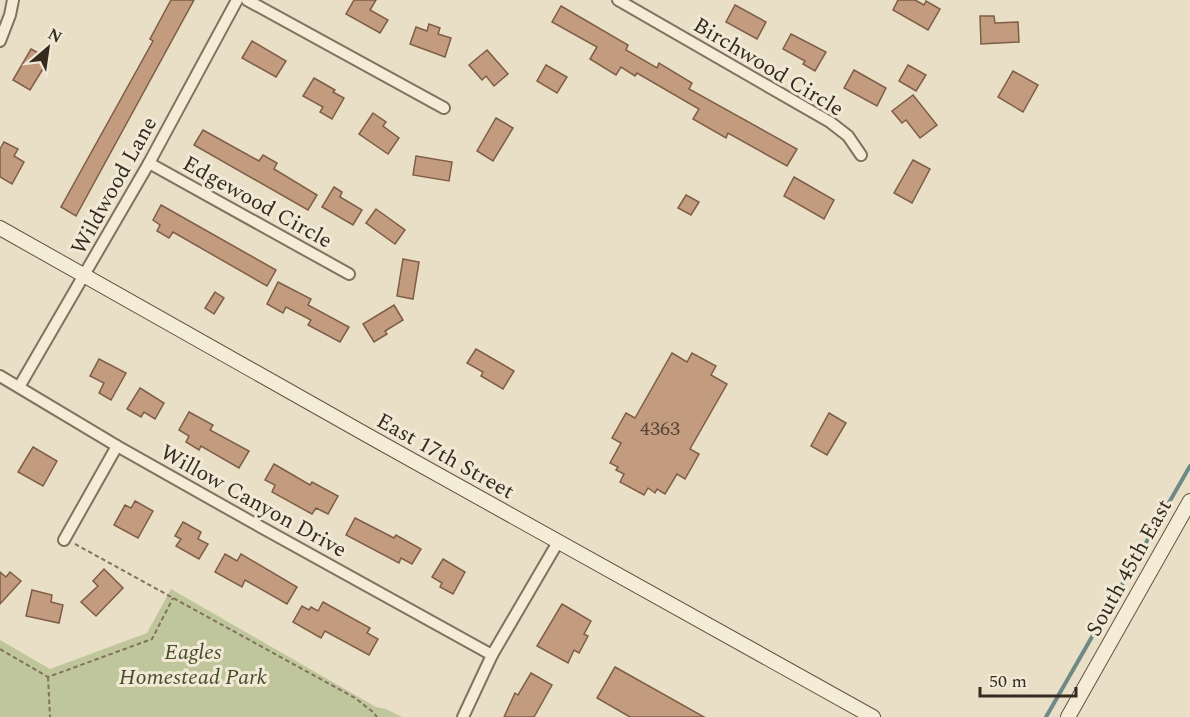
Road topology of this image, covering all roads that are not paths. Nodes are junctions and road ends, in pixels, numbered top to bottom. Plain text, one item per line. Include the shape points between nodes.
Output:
1 (13, 0) edge
2 (237, 0) edge
3 (247, 0) edge
4 (618, 0) edge
5 (0, 41) edge
6 (444, 108) dead end
7 (861, 155) dead end
8 (149, 163) junction
9 (0, 228) edge
10 (349, 274) dead end
11 (84, 276) junction
12 (0, 376) edge
13 (19, 387) junction
14 (117, 446) junction
15 (1190, 501) edge
16 (63, 540) road end
17 (558, 542) junction
18 (492, 655) junction
19 (463, 717) edge
20 (873, 717) edge
21 (1068, 717) edge

1 - 5 street
2 - 8 street, Wildwood Lane
3 - 6 street
4 - 7 street, Birchwood Circle via 830,122 848,136
8 - 10 street, Edgewood Circle
8 - 11 street, Wildwood Lane
9 - 11 main road, East 17th Street
11 - 13 street, Wildwood Lane
11 - 17 main road, East 17th Street
12 - 13 street, Willow Canyon Drive
13 - 14 street, Willow Canyon Drive
14 - 16 street
14 - 18 street, Willow Canyon Drive
15 - 21 main road, South 45th East
17 - 18 street
17 - 20 main road, East 17th Street
18 - 19 street

